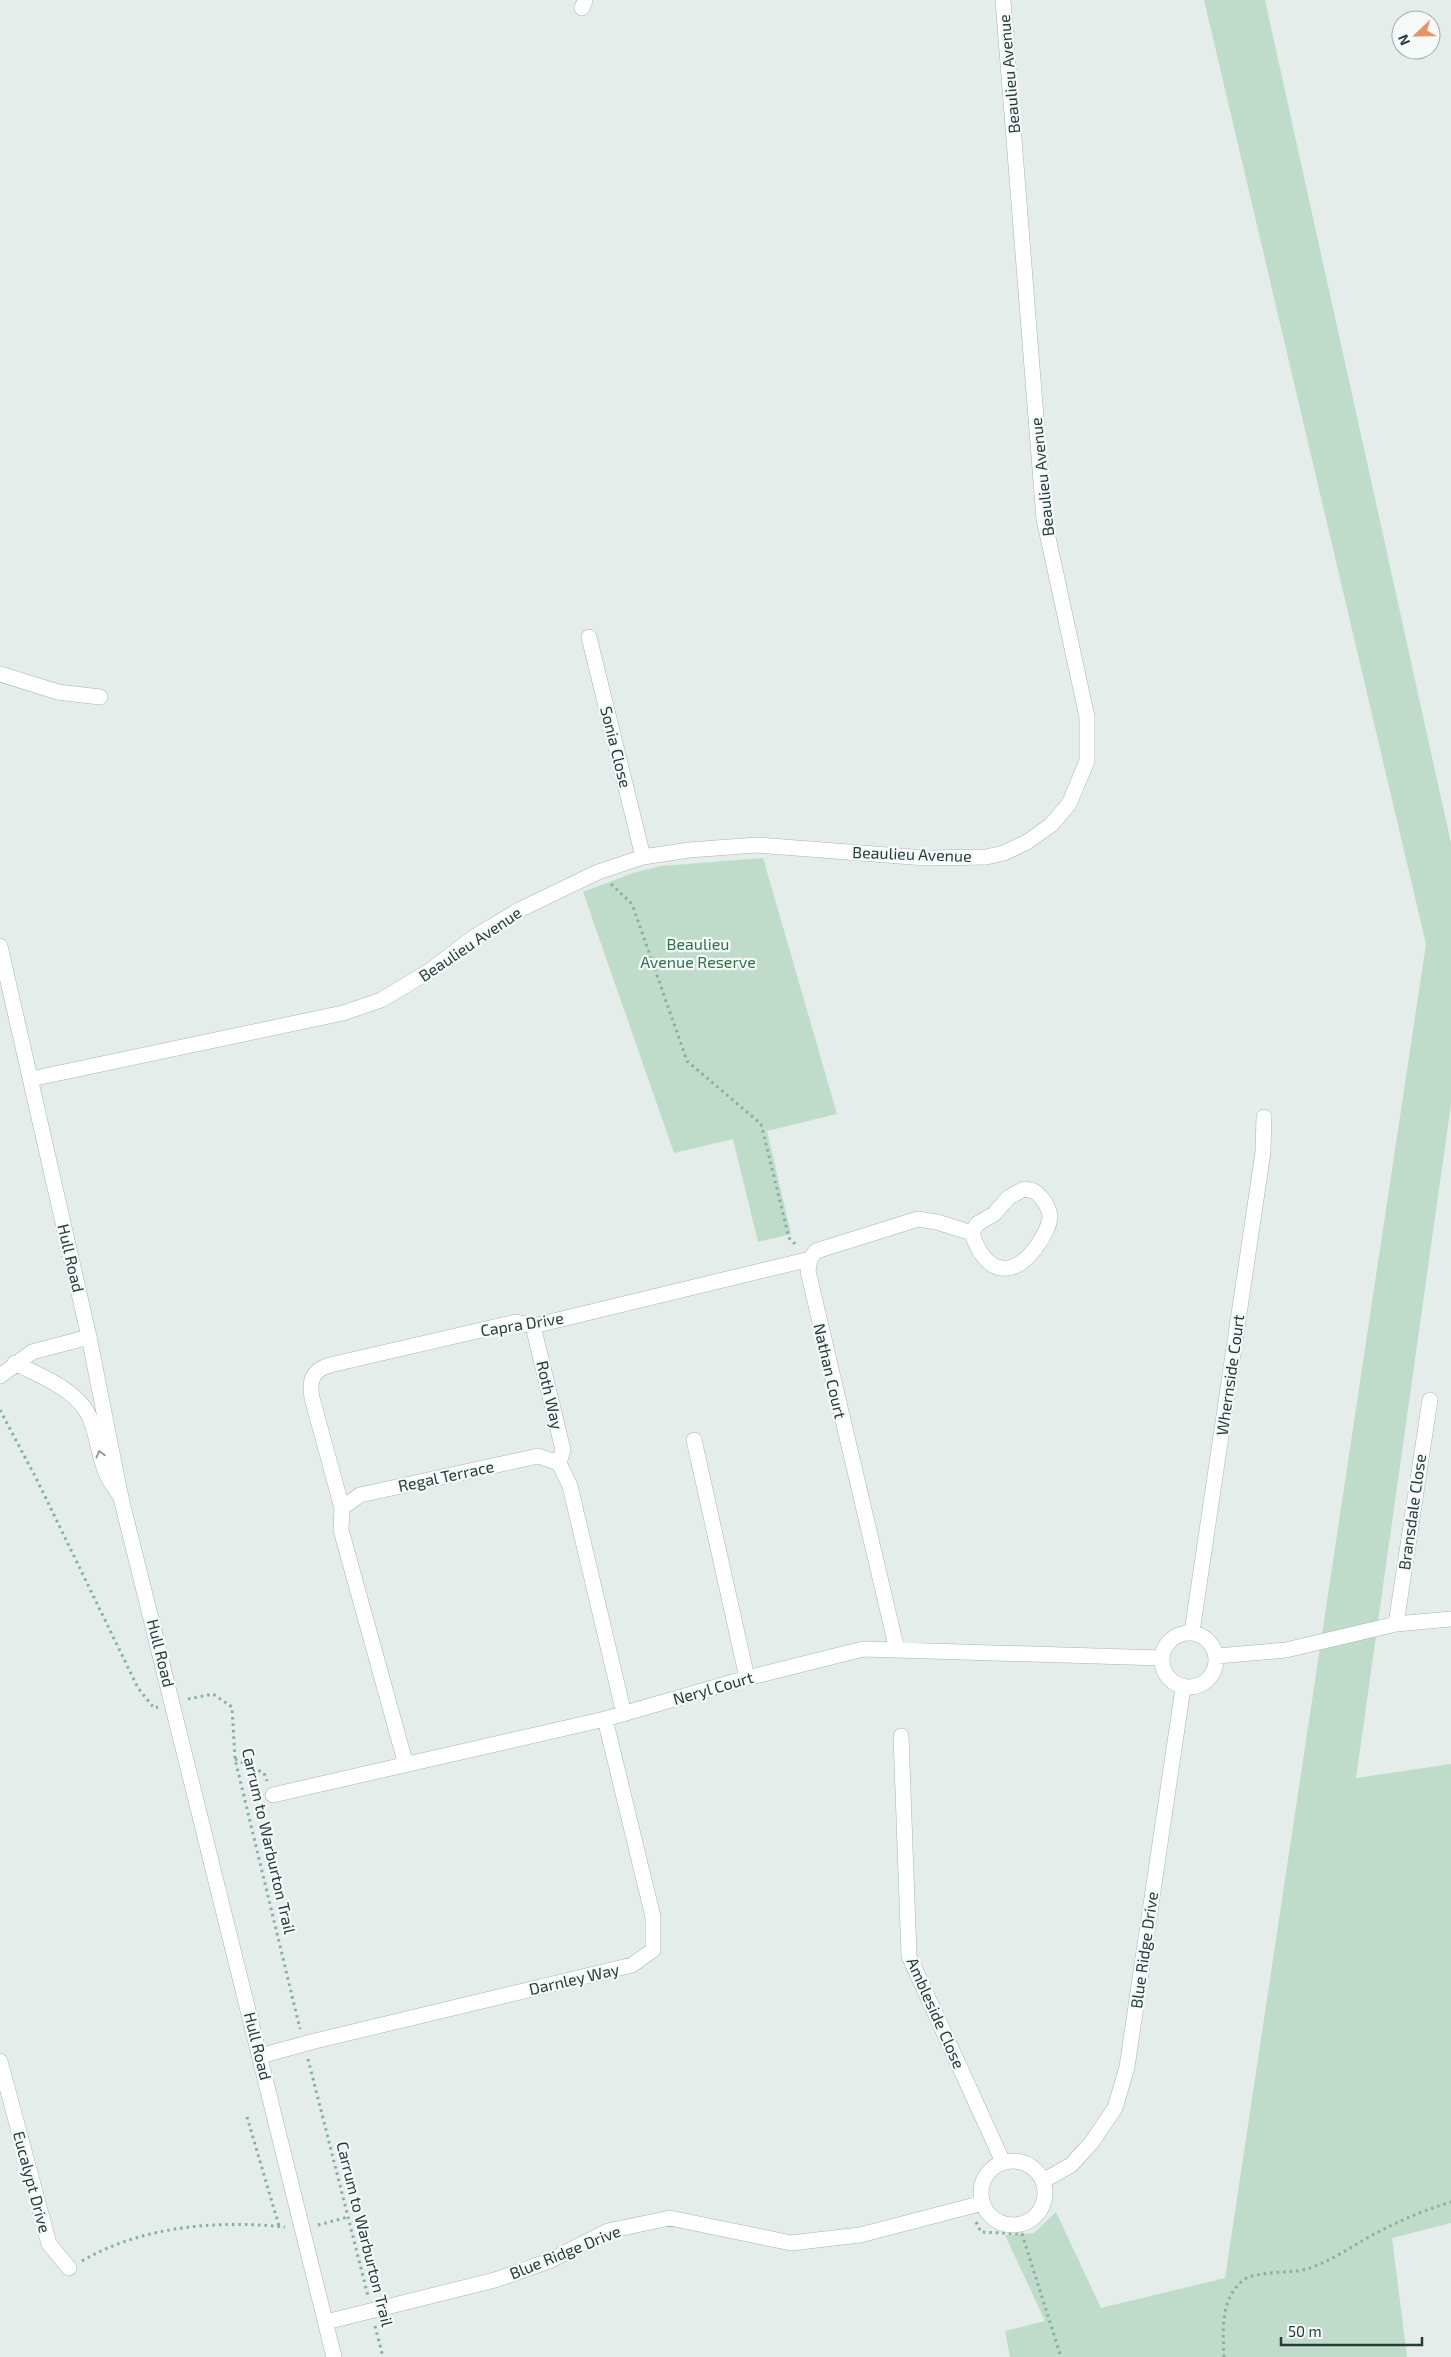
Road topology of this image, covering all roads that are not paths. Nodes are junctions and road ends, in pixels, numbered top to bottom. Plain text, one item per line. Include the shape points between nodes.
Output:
1 (1003, 0) edge
2 (589, 637) dead end
3 (0, 674) edge
4 (100, 696) dead end
5 (643, 857) junction
6 (0, 946) edge
7 (31, 1079) junction
8 (1264, 1118) dead end
9 (972, 1233) junction
10 (810, 1259) junction
11 (533, 1326) junction
12 (89, 1337) junction
13 (15, 1363) junction
14 (0, 1376) edge
15 (1430, 1400) dead end
16 (694, 1440) dead end
17 (559, 1463) junction
18 (121, 1498) junction
19 (342, 1508) junction
20 (1451, 1619) edge
21 (1396, 1624) junction
22 (1192, 1632) junction
23 (897, 1650) junction
24 (1217, 1656) junction
25 (1161, 1658) junction
26 (747, 1678) junction
27 (1183, 1688) junction
28 (624, 1714) junction
29 (605, 1719) junction
30 (901, 1736) dead end
31 (406, 1765) junction
32 (273, 1795) road end
33 (260, 2056) junction
34 (0, 2061) edge
35 (1003, 2162) junction
36 (1043, 2181) junction
37 (976, 2205) junction
38 (69, 2268) road end
39 (326, 2322) junction
40 (334, 2357) edge

1 - 5 street, Beaulieu Avenue via 1044,520 1088,717 1087,761 1069,804 1051,825 1027,842 986,857 926,858 757,845
2 - 5 street, Sonia Close
3 - 4 street via 58,692
5 - 7 street, Beaulieu Avenue via 598,872 519,910 381,1000 343,1013
6 - 7 street, Hull Road
7 - 12 street, Hull Road
8 - 22 street, Whernside Court via 1263,1152
9 - 9 street via 982,1256 992,1266 1002,1270 1010,1268 1023,1261 1046,1232 1049,1209 1036,1192 1024,1190 1009,1197 994,1214 977,1224
9 - 10 street via 918,1219 827,1247
10 - 11 street, Capra Drive
10 - 23 street, Nathan Court via 810,1287
11 - 17 street, Roth Way via 563,1450
11 - 19 street, Capra Drive via 516,1322 317,1370 310,1386 312,1398
12 - 13 street via 32,1352
12 - 18 street, Hull Road
13 - 14 street
18 -> 13 street via 105,1472 85,1410 76,1398
15 - 21 street, Bransdale Close
16 - 26 street
17 - 19 street, Regal Terrace via 538,1456 360,1495
17 - 28 street via 570,1486
18 - 33 street, Hull Road
19 - 31 street via 340,1530
20 - 21 street
21 - 24 street via 1286,1650
22 - 24 street via 1203,1636
22 - 25 street via 1171,1639
23 - 25 street, Neryl Court
23 - 26 street, Neryl Court via 855,1651
24 - 27 street via 1216,1670 1208,1681 1197,1687
25 - 27 street via 1171,1682
26 - 28 street, Neryl Court
27 - 36 street, Blue Ridge Drive via 1127,2067 1114,2108 1092,2142 1071,2164
28 - 29 street, Neryl Court
29 - 31 street, Neryl Court
29 - 33 street, Darnley Way via 653,1916 653,1950 632,1965
30 - 35 street, Ambleside Close via 909,1956
31 - 32 street, Neryl Court
33 - 39 street, Hull Road
34 - 38 street, Eucalypt Drive via 49,2244
35 - 36 street via 1013,2160 1031,2166
35 - 37 street via 985,2178
36 - 37 street via 1044,2201 1033,2218 1024,2223 1004,2224
37 - 39 street, Blue Ridge Drive via 860,2234 791,2243 670,2218 608,2231 549,2261 495,2280
39 - 40 street, Hull Road

